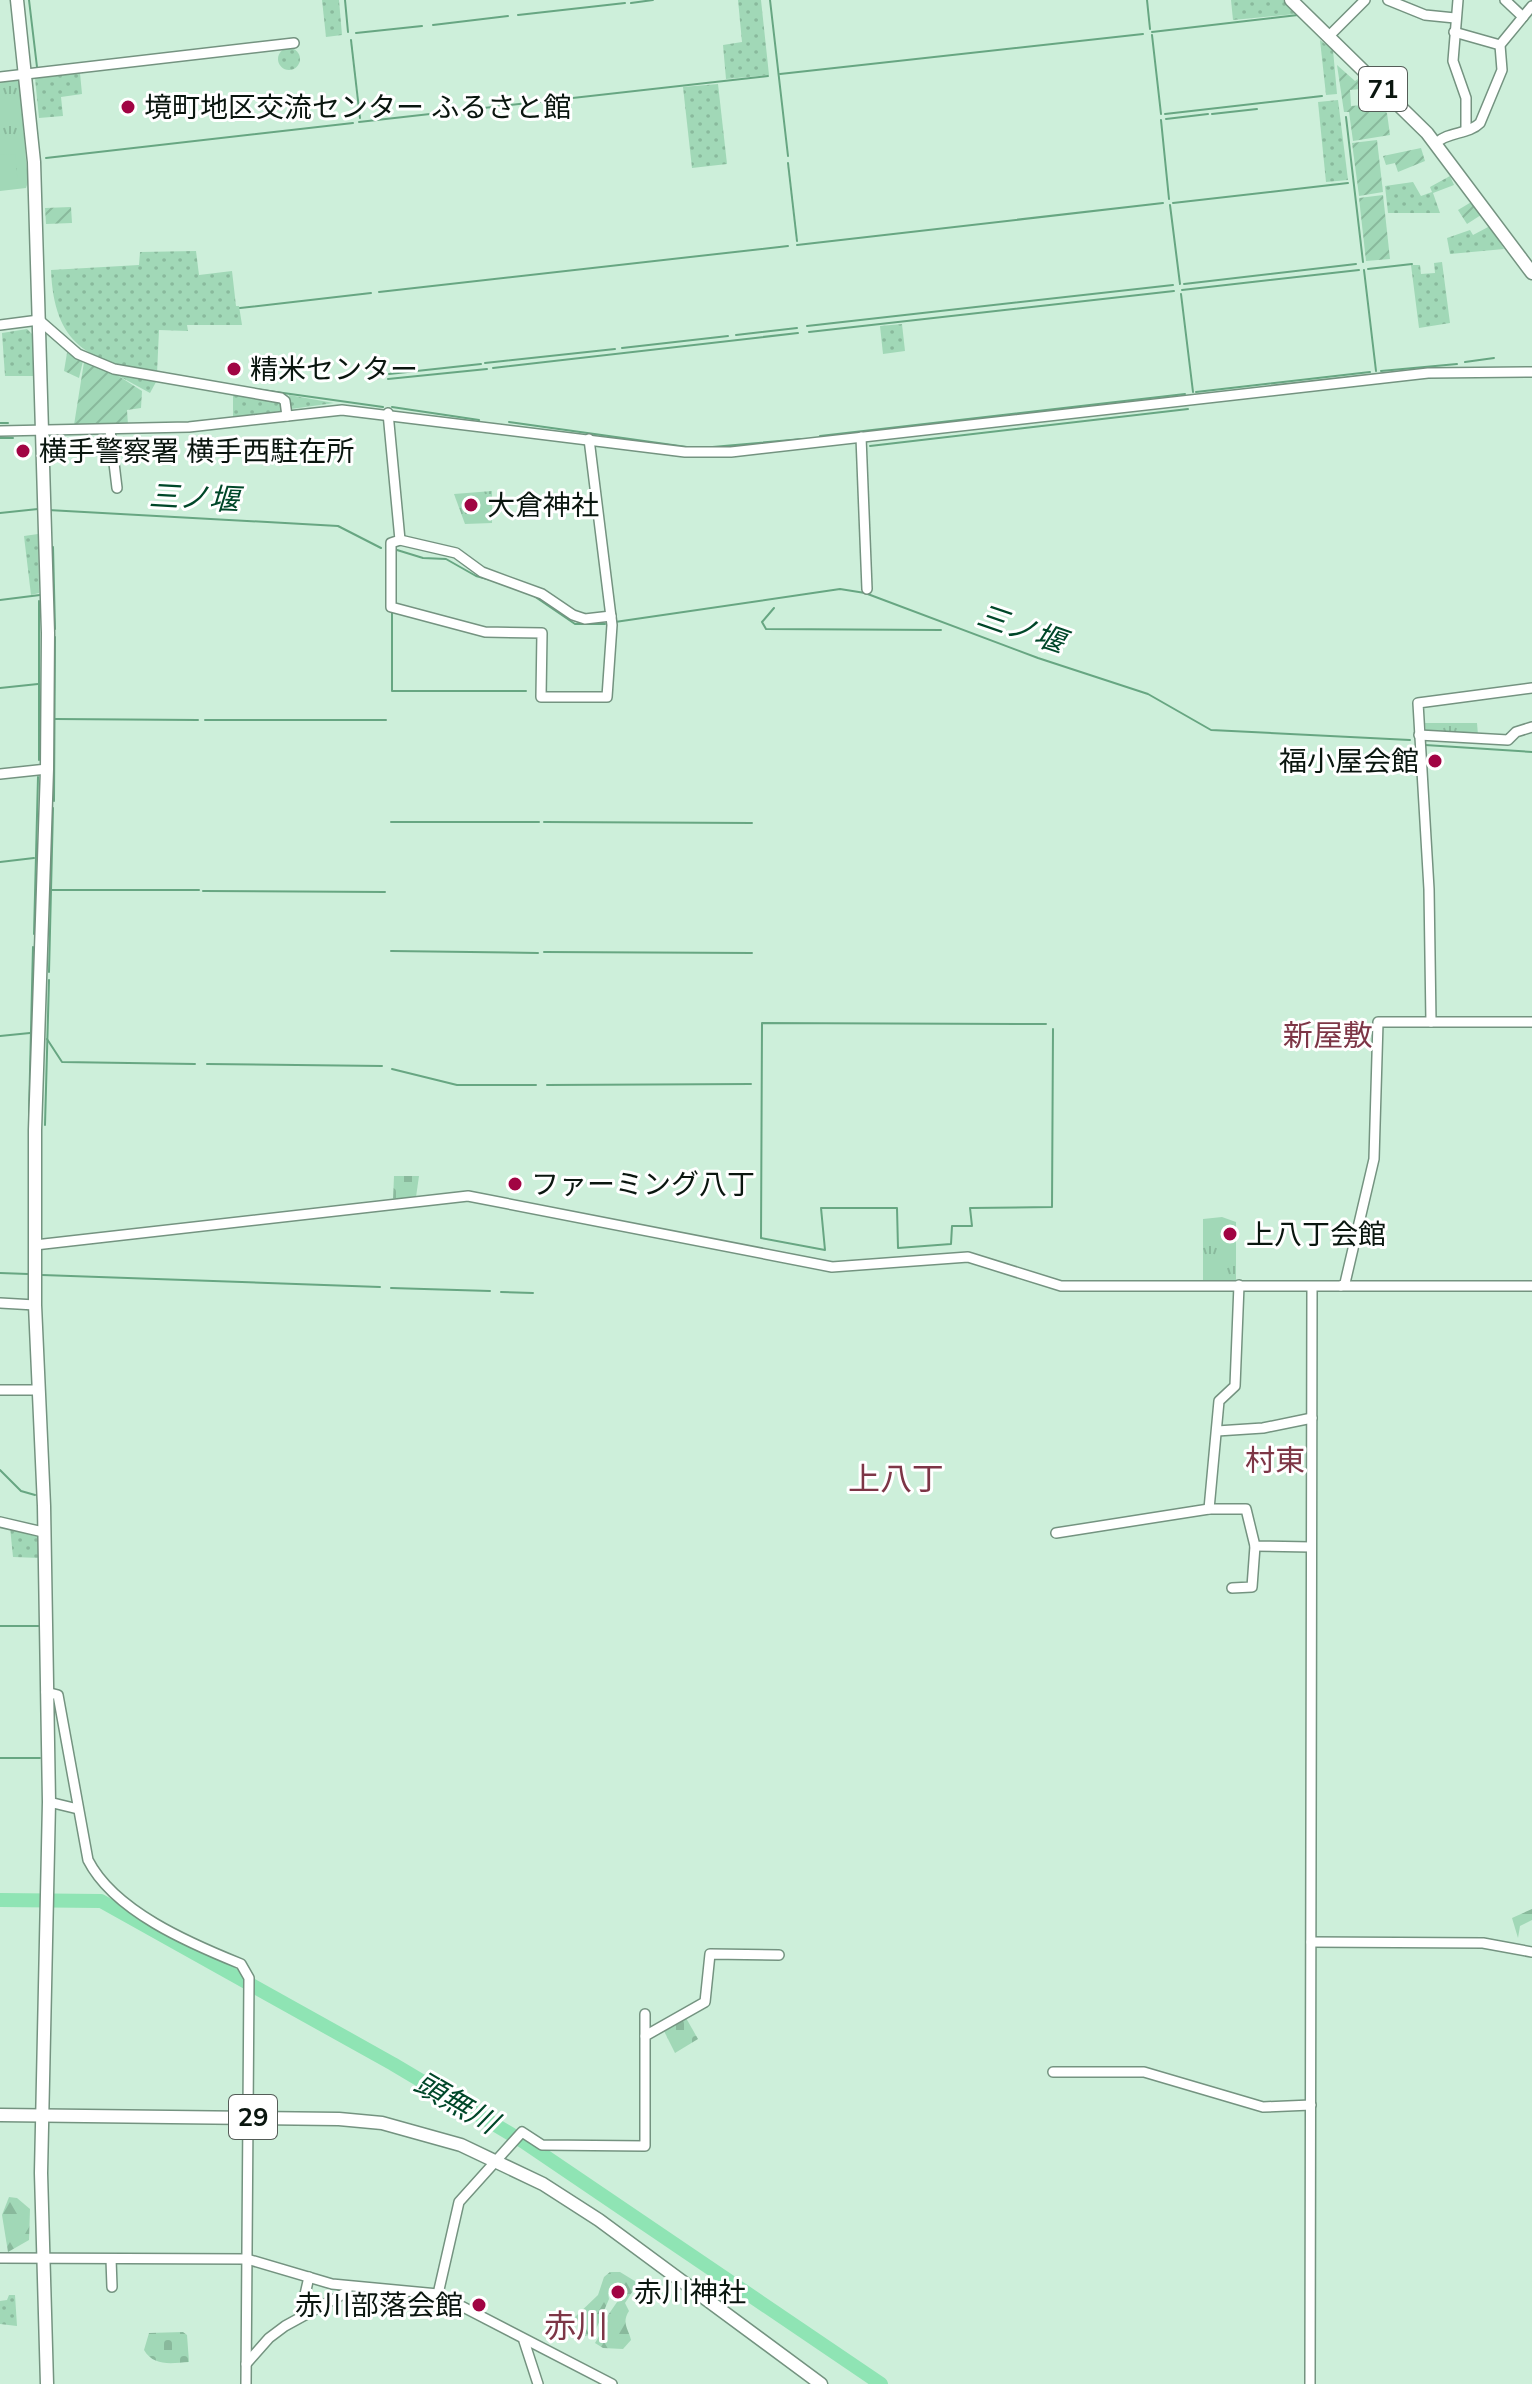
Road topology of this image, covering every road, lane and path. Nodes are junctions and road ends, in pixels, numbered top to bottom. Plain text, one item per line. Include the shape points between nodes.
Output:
1 (17, 0) edge
2 (1291, 0) edge
3 (1365, 0) edge
4 (1388, 0) edge
5 (1458, 0) edge
6 (1505, 0) edge
7 (1532, 6) edge
8 (1523, 17) junction
9 (1455, 18) junction
10 (1454, 32) junction
11 (1328, 37) junction
12 (294, 43) dead end
13 (1500, 45) junction
14 (26, 74) junction
15 (0, 77) edge
16 (1466, 130) junction
17 (1436, 143) junction
18 (1532, 273) edge
19 (39, 320) junction
20 (0, 325) edge
21 (1532, 372) edge
22 (388, 413) junction
23 (287, 416) junction
24 (42, 430) junction
25 (110, 430) junction
26 (0, 431) edge
27 (861, 437) junction
28 (589, 439) junction
29 (117, 488) dead end
30 (400, 540) junction
31 (867, 589) dead end
32 (611, 616) junction
33 (1532, 688) edge
34 (1532, 727) edge
35 (1419, 735) junction
36 (47, 769) junction
37 (0, 774) edge
38 (1431, 1022) junction
39 (1532, 1022) edge
40 (35, 1245) junction
41 (1239, 1285) junction
42 (1341, 1286) junction
43 (1532, 1286) edge
44 (1312, 1288) junction
45 (0, 1303) edge
46 (35, 1305) junction
47 (0, 1390) edge
48 (38, 1390) junction
49 (1312, 1418) junction
50 (1217, 1431) junction
51 (1209, 1509) junction
52 (0, 1522) edge
53 (43, 1532) junction
54 (1056, 1533) dead end
55 (1255, 1546) junction
56 (1311, 1547) junction
57 (1232, 1588) dead end
58 (46, 1692) junction
59 (49, 1802) junction
60 (78, 1809) junction
61 (1311, 1942) junction
62 (1532, 1952) edge
63 (779, 1955) dead end
64 (645, 2014) dead end
65 (645, 2036) junction
66 (1053, 2072) dead end
67 (1311, 2105) junction
68 (0, 2115) edge
69 (43, 2115) junction
70 (248, 2117) junction
71 (499, 2160) junction
72 (0, 2258) edge
73 (41, 2259) junction
74 (111, 2259) junction
75 (247, 2259) junction
76 (309, 2277) junction
77 (347, 2286) junction
78 (112, 2287) dead end
79 (438, 2294) junction
80 (300, 2316) junction
81 (524, 2341) junction
82 (246, 2364) junction
83 (47, 2384) edge
84 (246, 2384) edge
85 (538, 2384) edge
86 (612, 2384) edge
87 (821, 2384) edge
88 (1310, 2384) edge

1 - 14 main road
2 - 11 main road, 71
3 - 11 street
4 - 9 street via 1425,15
5 - 9 street
6 - 8 street
7 - 8 street
8 - 13 street
9 - 10 street
10 - 13 street
10 - 16 street via 1453,61 1466,98
11 - 17 main road, 71
12 - 14 street
13 - 16 street via 1502,70 1496,91 1480,123
14 - 15 street
14 - 19 main road
16 - 17 street
17 - 18 main road, 71
19 - 20 street
19 - 23 street via 78,354 114,369 281,398
19 - 24 main road
21 - 27 street via 1428,373
22 - 23 street via 342,410
22 - 28 street
22 - 30 street
23 - 25 street
24 - 25 street
24 - 26 street
24 - 36 main road
25 - 29 street
27 - 28 street via 707,453
27 - 31 street
28 - 32 street
30 - 32 street via 456,553 482,572 542,594 573,615
30 - 32 street via 391,543 391,607 485,632 542,633 541,697 607,697
33 - 35 street via 1418,703
34 - 35 street via 1508,740
35 - 38 street
36 - 37 street
36 - 40 main road
38 - 39 street
38 - 42 street via 1378,1022 1374,1159
40 - 41 street via 468,1196 832,1267 968,1257 1061,1286
40 - 46 main road
41 - 44 street
41 - 50 street via 1235,1386 1219,1401
42 - 43 street
42 - 44 street
44 - 49 street
45 - 46 street
46 - 48 main road
47 - 48 street
48 - 53 main road
49 - 50 street
49 - 56 street
50 - 51 street
51 - 54 street
51 - 55 street via 1246,1509
52 - 53 street
53 - 58 main road
55 - 56 street
55 - 57 street via 1252,1587
56 - 61 street
58 - 59 main road
58 - 60 street via 58,1695
59 - 60 street
59 - 69 main road
60 - 70 street via 88,1860 119,1901 241,1964 249,1978
61 - 62 street via 1483,1943
61 - 67 street
63 - 65 street via 710,1954 705,2002
64 - 65 street
65 - 71 street via 645,2146 542,2145 522,2132
66 - 67 street via 1144,2072 1263,2107
67 - 88 street
68 - 69 main road, 29
69 - 70 main road, 29
69 - 73 main road
70 - 71 main road, 29 via 382,2123
70 - 75 street
71 - 79 street via 459,2202
71 - 87 main road, 29 via 599,2220
72 - 73 street
73 - 74 street
73 - 83 main road
74 - 75 street
74 - 78 street
75 - 76 street
75 - 82 street
76 - 77 street
76 - 80 street
77 - 79 street
77 - 80 street via 347,2292
79 - 81 street
80 - 82 street via 269,2338
81 - 85 street
81 - 86 street
82 - 84 street

